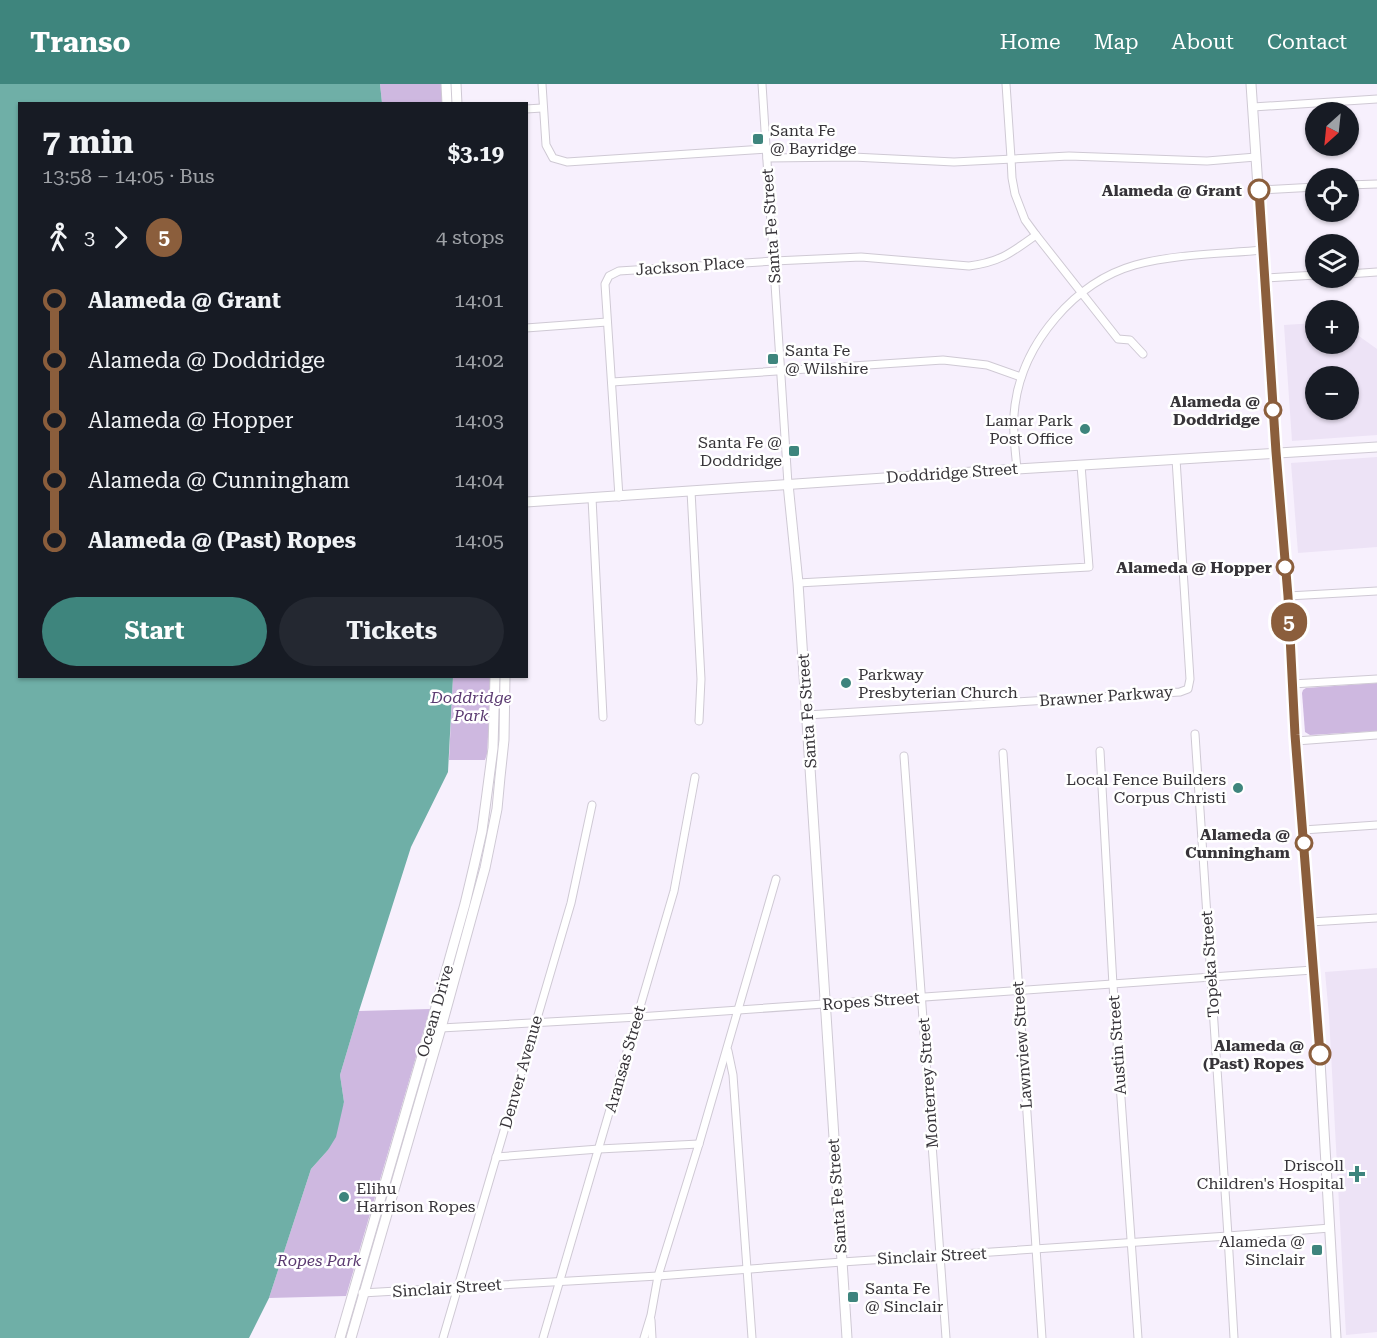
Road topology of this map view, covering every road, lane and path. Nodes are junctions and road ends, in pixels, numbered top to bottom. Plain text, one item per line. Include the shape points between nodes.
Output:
1 (446, 84) edge
2 (456, 84) edge
3 (542, 84) edge
4 (762, 84) edge
5 (1006, 84) edge
6 (1251, 84) edge
7 (1377, 99) edge
8 (447, 102) edge
9 (457, 102) edge
10 (1253, 107) junction
11 (543, 108) junction
12 (528, 109) edge
13 (766, 149) junction
14 (1256, 157) junction
15 (767, 158) junction
16 (1011, 158) junction
17 (1377, 184) edge
18 (1359, 185) edge
19 (1305, 188) edge
20 (1259, 190) junction
21 (1036, 236) junction
22 (1263, 250) junction
23 (774, 261) junction
24 (1377, 272) edge
25 (1359, 273) edge
26 (1305, 276) edge
27 (1264, 278) junction
28 (1083, 293) junction
29 (608, 322) junction
30 (528, 328) edge
31 (1143, 354) dead end
32 (782, 371) junction
33 (1022, 377) junction
34 (612, 382) junction
35 (1377, 447) edge
36 (1276, 452) junction
37 (1176, 459) junction
38 (1081, 465) junction
39 (1017, 469) junction
40 (788, 484) junction
41 (691, 491) junction
42 (620, 496) junction
43 (592, 498) junction
44 (528, 502) edge
45 (798, 583) junction
46 (1377, 591) edge
47 (1288, 596) junction
48 (495, 678) edge
49 (505, 678) edge
50 (1377, 679) edge
51 (1292, 684) junction
52 (494, 705) junction
53 (505, 705) junction
54 (807, 715) junction
55 (603, 717) dead end
56 (699, 721) dead end
57 (1195, 734) dead end
58 (1377, 735) edge
59 (1296, 741) junction
60 (1100, 751) dead end
61 (1003, 753) dead end
62 (904, 756) dead end
63 (695, 777) dead end
64 (592, 805) dead end
65 (1377, 825) edge
66 (1303, 830) junction
67 (487, 832) junction
68 (474, 866) junction
69 (485, 868) junction
70 (776, 879) dead end
71 (470, 905) junction
72 (1377, 918) edge
73 (1310, 922) junction
74 (460, 941) junction
75 (1313, 970) junction
76 (1211, 978) junction
77 (1113, 985) junction
78 (1019, 990) junction
79 (922, 997) junction
80 (825, 1004) junction
81 (739, 1010) junction
82 (638, 1017) junction
83 (535, 1023) junction
84 (441, 1028) junction
85 (429, 1032) junction
86 (727, 1048) junction
87 (699, 1144) junction
88 (599, 1149) junction
89 (496, 1157) junction
90 (390, 1163) junction
91 (401, 1166) junction
92 (1330, 1228) junction
93 (1228, 1236) junction
94 (1132, 1242) junction
95 (366, 1247) junction
96 (377, 1250) junction
97 (1036, 1250) junction
98 (940, 1255) junction
99 (842, 1262) junction
100 (746, 1269) junction
101 (658, 1276) junction
102 (559, 1281) junction
103 (459, 1287) junction
104 (359, 1293) junction
105 (651, 1316) junction
106 (340, 1338) edge
107 (351, 1338) edge
108 (443, 1338) edge
109 (543, 1338) edge
110 (644, 1338) edge
111 (652, 1338) edge
112 (752, 1338) edge
113 (847, 1338) edge
114 (946, 1338) edge
115 (1042, 1338) edge
116 (1138, 1338) edge
117 (1234, 1338) edge
118 (1336, 1338) edge

1 - 8 main road
2 - 9 main road
3 - 11 street
4 - 13 street, Santa Fe Street
5 - 16 street
6 - 10 main road
7 - 10 street
10 - 14 main road
11 - 12 street
11 - 13 street via 546,145 553,158 567,162
13 - 15 street, Santa Fe Street
14 - 16 street via 1208,161
14 - 20 main road
15 - 16 street via 954,162
15 - 23 street, Santa Fe Street
16 - 21 street via 1015,194
17 - 18 street
19 - 20 street
20 - 22 main road
21 - 23 street, Jackson Place via 1009,255 969,266 861,257
21 - 28 street
22 - 27 main road
22 - 28 street via 1156,260 1108,276
23 - 29 street, Jackson Place via 619,271 609,276 605,284
23 - 32 street, Santa Fe Street
24 - 25 street
26 - 27 street
27 - 36 main road
28 - 31 street via 1118,339 1130,340
28 - 33 street via 1044,332
29 - 30 street
29 - 34 street
32 - 33 street via 943,360 987,365
32 - 34 street
32 - 40 street, Santa Fe Street
33 - 39 street via 1015,405
34 - 42 street
35 - 36 main road, Doddridge Street
36 - 37 main road, Doddridge Street
36 - 47 main road
37 - 38 main road, Doddridge Street
37 - 54 street, Brawner Parkway via 1188,689
38 - 39 main road, Doddridge Street
38 - 45 street via 1089,567
39 - 40 main road, Doddridge Street
40 - 41 main road, Doddridge Street
40 - 45 main road, Santa Fe Street
41 - 42 main road, Doddridge Street
41 - 56 street via 701,679
42 - 43 main road, Doddridge Street
43 - 44 main road, Doddridge Street
43 - 55 street
45 - 54 main road, Santa Fe Street
46 - 47 street
47 - 51 main road
48 - 52 main road, Ocean Drive
49 - 53 main road, Ocean Drive
50 - 51 street
51 - 59 main road
52 - 53 main road
52 - 67 main road, Ocean Drive
53 - 67 main road, Ocean Drive via 496,809
54 - 80 main road, Santa Fe Street
57 - 76 street, Topeka Street
58 - 59 street
59 - 66 main road
60 - 77 street, Austin Street
61 - 78 street, Lawnview Street
62 - 79 street, Monterrey Street
63 - 82 street, Aransas Street via 674,891
64 - 83 street, Denver Avenue via 571,903
65 - 66 street
66 - 73 main road
67 - 68 main road, Ocean Drive
67 - 69 main road, Ocean Drive
68 - 69 main road
68 - 71 main road, Ocean Drive
69 - 71 main road, Ocean Drive
70 - 81 street
71 - 74 main road, Ocean Drive
72 - 73 street
73 - 75 main road
74 - 84 main road, Ocean Drive
74 - 85 main road, Ocean Drive
75 - 76 street, Ropes Street
75 - 92 main road
76 - 77 street, Ropes Street
76 - 93 street, Topeka Street
77 - 78 street, Ropes Street
77 - 94 street, Austin Street
78 - 79 street, Ropes Street
78 - 97 street, Lawnview Street
79 - 80 street, Ropes Street
79 - 98 street, Monterrey Street
80 - 81 street, Ropes Street
80 - 99 main road, Santa Fe Street
81 - 82 street, Ropes Street
81 - 86 street
82 - 83 street, Ropes Street
82 - 88 street, Aransas Street
83 - 84 street, Ropes Street
83 - 89 street, Denver Avenue
84 - 85 street, Ropes Street
84 - 91 main road, Ocean Drive
85 - 90 main road, Ocean Drive
86 - 87 street
86 - 100 street via 733,1075
87 - 88 street
87 - 101 street
88 - 89 street
88 - 102 street, Aransas Street
89 - 103 street, Denver Avenue
90 - 91 main road
90 - 95 main road, Ocean Drive
91 - 96 main road, Ocean Drive
92 - 93 street, Sinclair Street
92 - 118 main road
93 - 94 street, Sinclair Street
93 - 117 street, Topeka Street
94 - 97 street, Sinclair Street
94 - 116 street, Austin Street
95 - 96 main road
95 - 104 main road, Ocean Drive
96 - 104 main road, Ocean Drive
97 - 98 street, Sinclair Street
97 - 115 street, Lawnview Street
98 - 99 street, Sinclair Street
98 - 114 street, Monterrey Street
99 - 100 street, Sinclair Street
99 - 113 main road, Santa Fe Street
100 - 101 street, Sinclair Street
100 - 112 street
101 - 102 street, Sinclair Street
101 - 105 street
102 - 103 street, Sinclair Street
102 - 109 street, Aransas Street
103 - 104 street, Sinclair Street
103 - 108 street, Denver Avenue
104 - 106 main road, Ocean Drive
104 - 107 main road, Ocean Drive
105 - 110 street
105 - 111 street

